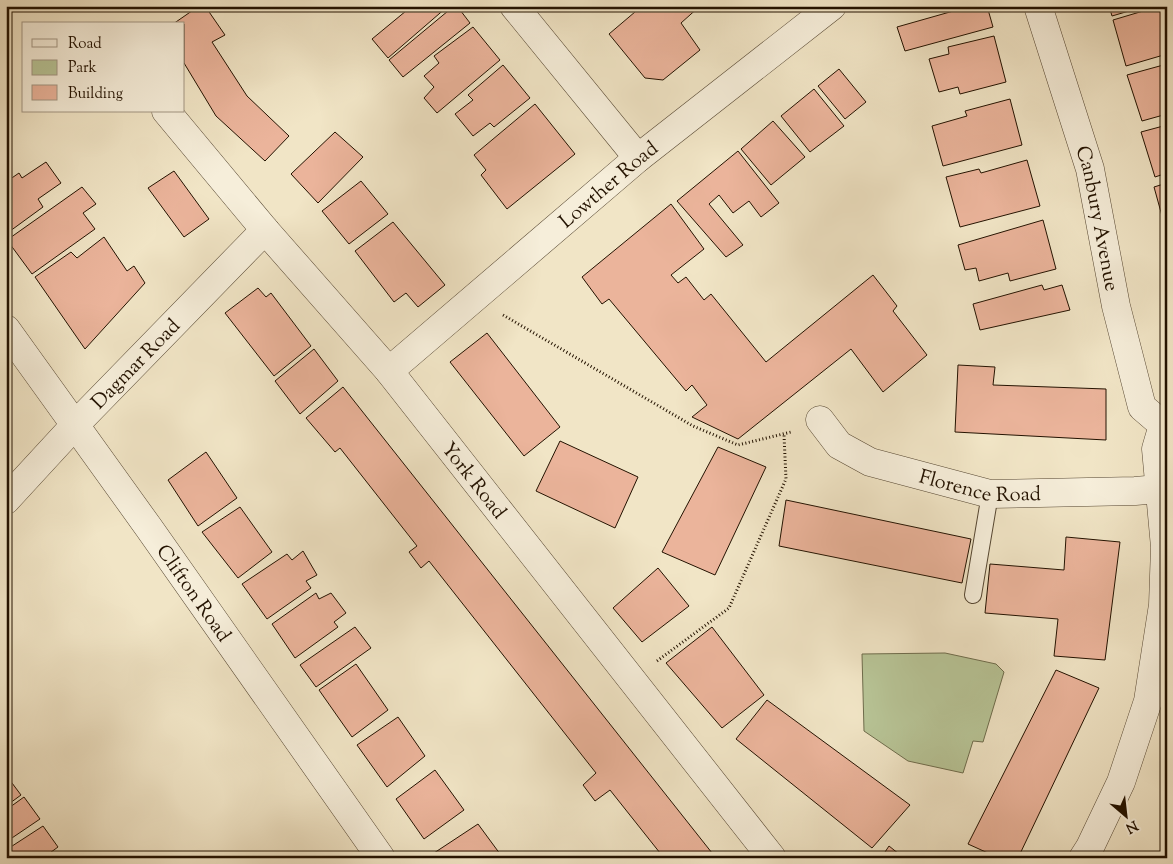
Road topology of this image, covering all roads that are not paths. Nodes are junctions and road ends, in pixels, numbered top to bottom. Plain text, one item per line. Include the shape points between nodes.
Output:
1 (514, 6) edge
2 (832, 6) edge
3 (1038, 6) edge
4 (167, 112) edge
5 (638, 158) junction
6 (265, 230) junction
7 (6, 329) edge
8 (389, 371) junction
9 (820, 420) road end
10 (1165, 423) edge
11 (75, 425) junction
12 (1160, 489) junction
13 (990, 494) junction
14 (6, 500) edge
15 (973, 595) dead end
16 (381, 858) edge
17 (772, 858) edge
18 (1083, 858) edge

1 - 5 street
2 - 5 street, Lowther Road
3 - 10 street, Canbury Avenue via 1090,168 1116,306 1142,408
4 - 6 street, York Road
5 - 8 street, Lowther Road
6 - 8 street, York Road
6 - 11 street, Dagmar Road
7 - 11 street, Clifton Road
8 - 17 street, York Road
9 - 13 street, Florence Road via 839,445 870,462
10 - 12 street via 1156,449
11 - 14 street, Dagmar Road
11 - 16 street, Clifton Road
12 - 13 street, Florence Road
12 - 18 street via 1165,548 1163,605 1148,701 1121,782
13 - 15 lane

